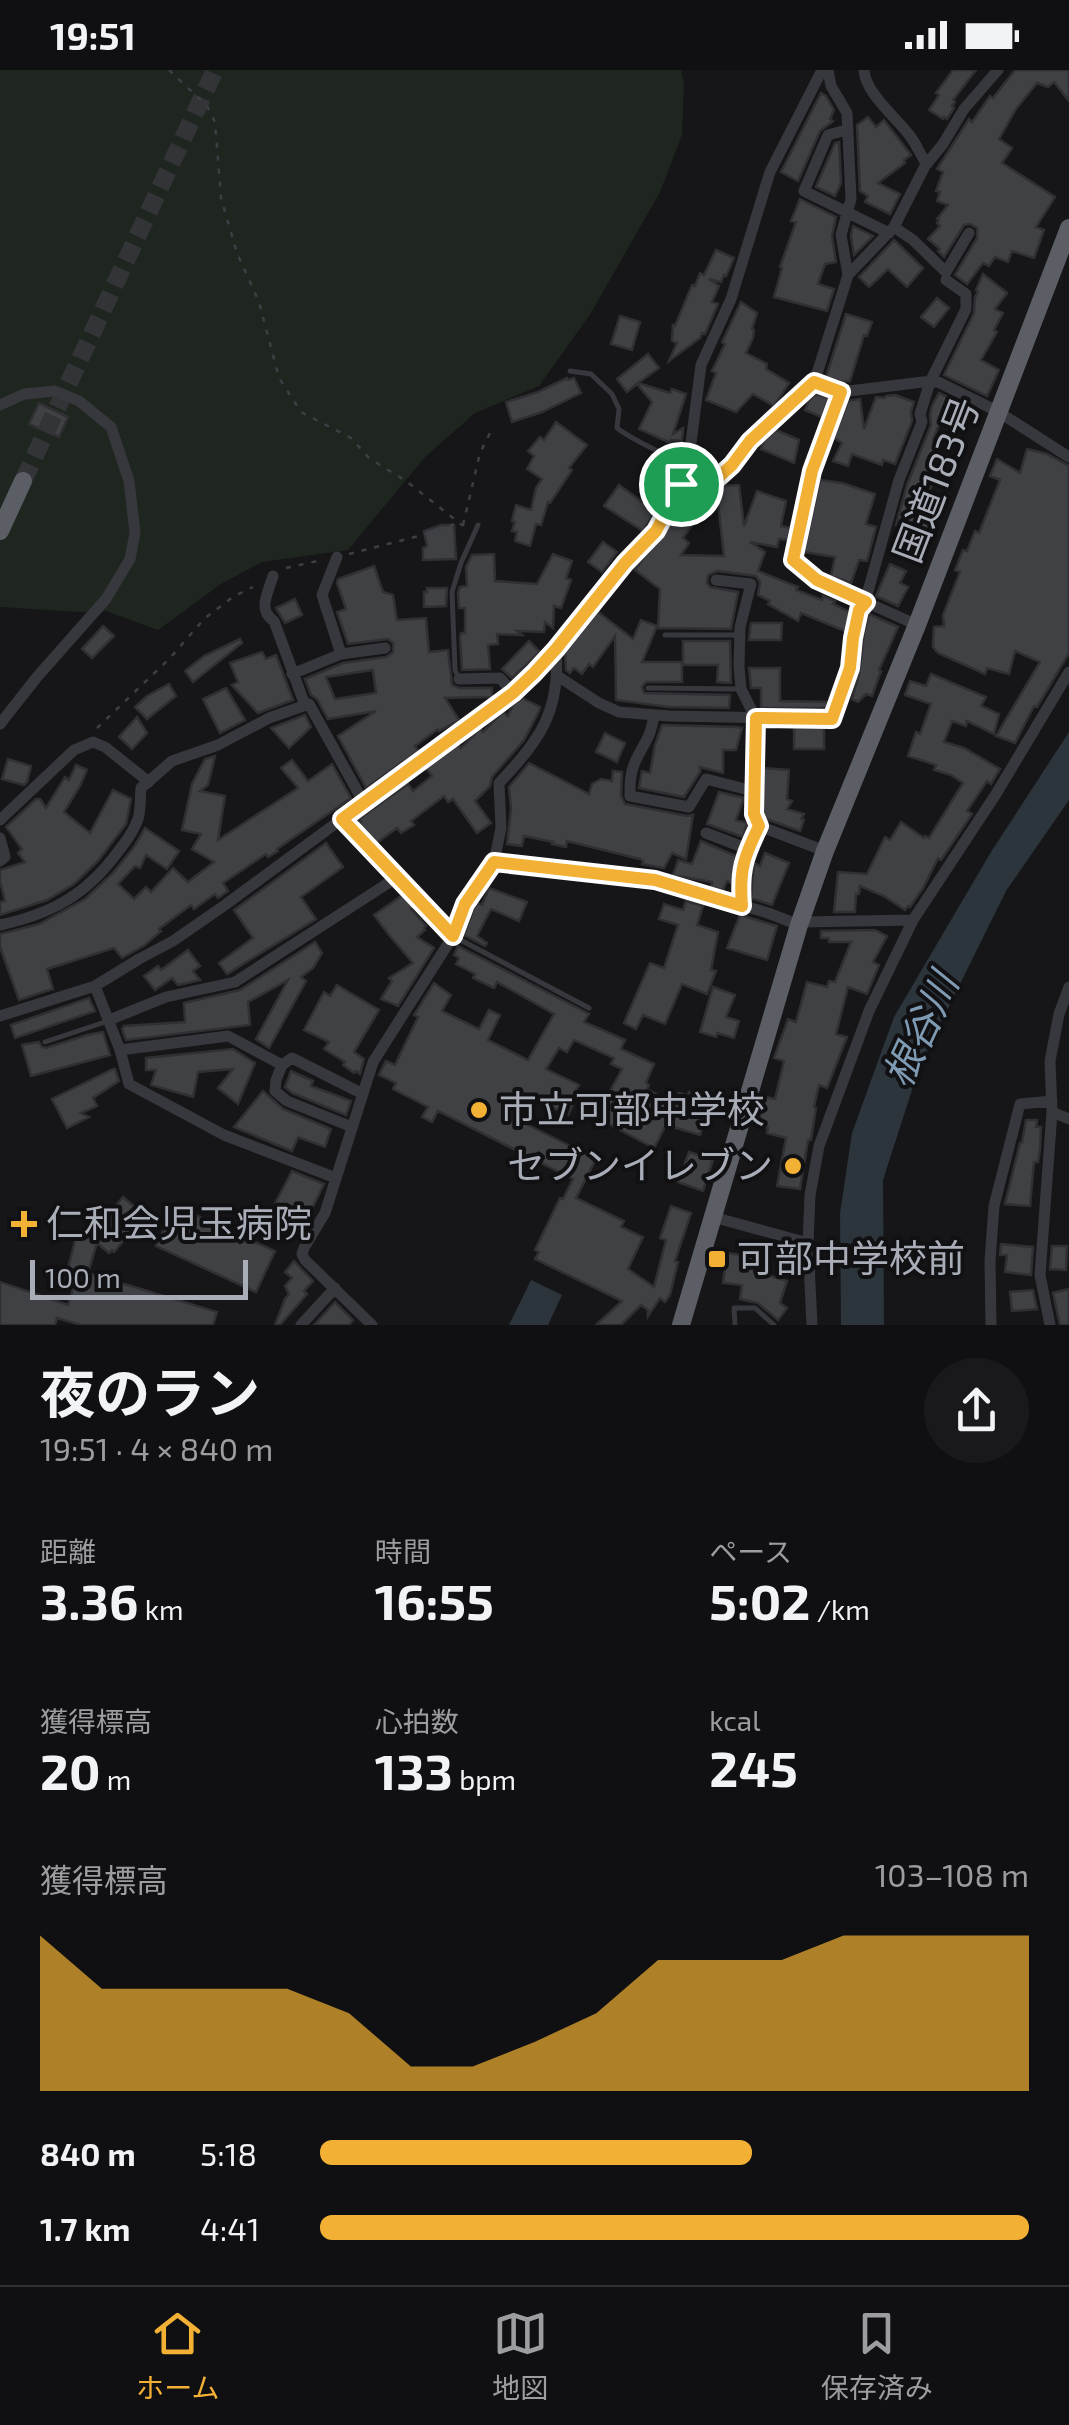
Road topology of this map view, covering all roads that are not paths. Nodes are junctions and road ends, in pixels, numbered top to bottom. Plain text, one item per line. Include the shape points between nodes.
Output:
1 (825, 70) edge
2 (864, 70) edge
3 (998, 70) edge
4 (846, 130) junction
5 (927, 164) junction
6 (849, 212) junction
7 (1069, 228) edge
8 (892, 230) junction
9 (969, 233) dead end
10 (848, 275) junction
11 (946, 280) dead end
12 (570, 372) dead end
13 (814, 382) junction
14 (930, 382) junction
15 (841, 392) junction
16 (0, 406) edge
17 (998, 411) junction
18 (1069, 457) edge
19 (686, 466) junction
20 (23, 481) tunnel mouth
21 (681, 484) junction
22 (478, 525) road end
23 (0, 531) edge
24 (337, 557) dead end
25 (273, 576) dead end
26 (716, 580) dead end
27 (866, 602) junction
28 (917, 624) junction
29 (665, 635) dead end
30 (740, 635) junction
31 (385, 648) dead end
32 (556, 649) junction
33 (341, 654) junction
34 (1069, 672) edge
35 (292, 674) junction
36 (559, 677) junction
37 (458, 679) joint
38 (648, 688) dead end
39 (741, 689) junction
40 (513, 693) junction
41 (305, 705) junction
42 (654, 715) junction
43 (756, 718) junction
44 (0, 724) edge
45 (149, 782) junction
46 (754, 790) junction
47 (364, 803) junction
48 (342, 819) junction
49 (0, 820) edge
50 (759, 826) junction
51 (706, 833) dead end
52 (0, 838) edge
53 (748, 849) junction
54 (826, 851) junction
55 (0, 861) edge
56 (494, 862) junction
57 (396, 878) junction
58 (742, 906) junction
59 (913, 920) junction
60 (800, 924) junction
61 (0, 925) edge
62 (453, 936) junction
63 (95, 986) junction
64 (1069, 988) edge
65 (590, 1008) dead end
66 (0, 1016) edge
67 (109, 1020) junction
68 (45, 1042) dead end
69 (120, 1050) junction
70 (282, 1066) junction
71 (363, 1094) junction
72 (1052, 1106) junction
73 (1069, 1119) edge
74 (352, 1127) junction
75 (336, 1178) junction
76 (714, 1218) junction
77 (808, 1243) junction
78 (336, 1288) junction
79 (366, 1323) edge
80 (301, 1325) edge
81 (681, 1325) edge
82 (735, 1325) edge
83 (774, 1325) edge
84 (812, 1325) edge
85 (991, 1325) edge
86 (1050, 1325) edge

1 - 4 street via 847,113
1 - 19 street via 770,172 731,299 701,365
2 - 5 street via 864,79
3 - 5 street
4 - 6 street
4 - 6 street via 828,135 804,192
5 - 8 street
6 - 8 street
6 - 10 street via 842,235
7 - 17 highway, 国道183号
8 - 9 street via 914,240 946,272
8 - 10 street
10 - 13 street
11 - 14 street via 966,294 966,309
12 - 19 lane via 591,374 612,394 617,428
13 - 15 street
13 - 21 street via 712,483
14 - 15 street
14 - 17 street
14 - 27 street
15 - 27 street via 812,471 793,560 817,580
16 - 44 street via 24,394 55,391 111,427 135,533 130,558 106,599
17 - 18 street
17 - 28 highway, 国道183号
19 - 21 street
20 - 23 highway
21 - 32 street via 656,531
22 - 37 lane via 452,592
24 - 33 street via 322,595
25 - 35 street via 264,610
26 - 30 street via 751,584
27 - 28 street
27 - 43 street via 832,719
28 - 54 highway, 国道183号
29 - 30 lane
30 - 39 street
31 - 33 street
32 - 36 street
32 - 40 street
33 - 35 street
34 - 59 street
35 - 41 street
36 - 42 street via 619,712
36 - 56 street via 540,736 500,783 502,828
37 - 40 street via 500,678
38 - 39 lane
39 - 43 street
40 - 47 street
41 - 45 street via 172,761
41 - 47 street
42 - 43 street
42 - 46 street via 631,774 630,796 689,806 706,779
43 - 46 street
45 - 49 street via 93,742 74,750
45 - 61 street via 141,788 138,818 100,876 56,907
46 - 50 street
47 - 48 street
48 - 57 lane
48 - 63 street via 173,942
50 - 53 street
50 - 54 street
51 - 53 street
52 - 55 street
53 - 58 street via 740,875
54 - 60 highway, 国道183号
56 - 58 street via 655,880
56 - 62 street via 465,904
57 - 62 lane
57 - 67 street via 235,982 166,997
58 - 60 street
59 - 60 street
59 - 77 street via 869,1010 819,1146
60 - 76 highway, 国道183号
62 - 65 lane
62 - 71 street via 373,1062
63 - 66 street
63 - 67 street
64 - 72 street via 1050,1061
67 - 68 lane
67 - 69 street
69 - 70 street via 228,1036
69 - 75 street via 128,1084 224,1135
70 - 71 street via 292,1058
70 - 74 street via 274,1090
71 - 74 street
72 - 73 street
72 - 85 street via 1020,1104 994,1206
72 - 86 street via 1040,1275
74 - 75 street
75 - 78 street via 302,1254
76 - 77 street
76 - 81 highway, 国道183号
77 - 84 street
78 - 79 street
78 - 80 street
82 - 83 lane via 734,1308 755,1308

